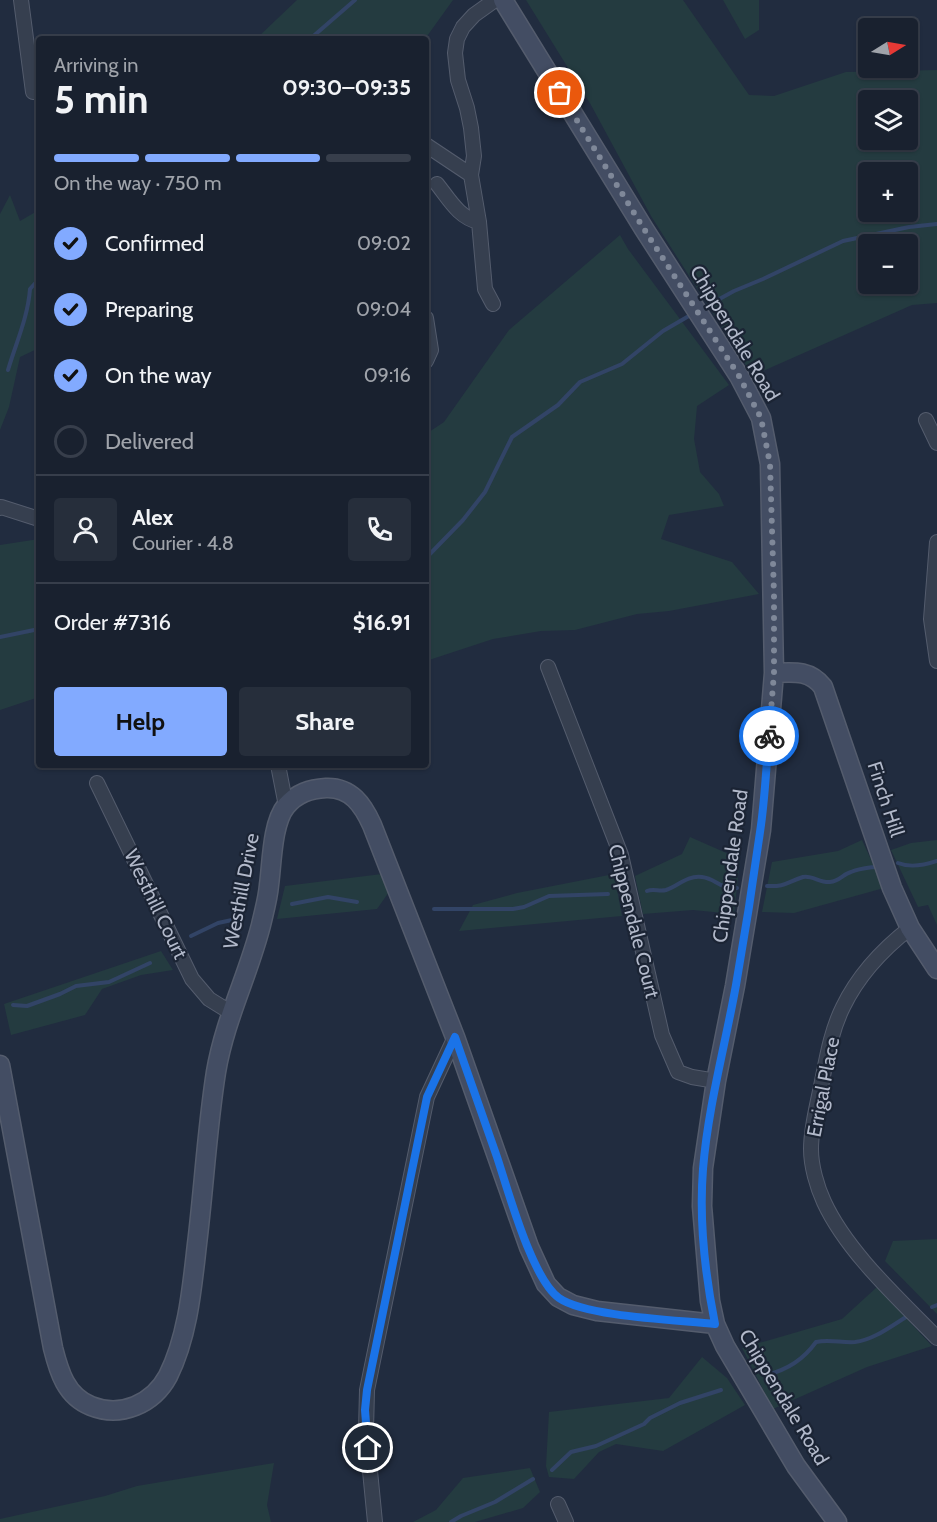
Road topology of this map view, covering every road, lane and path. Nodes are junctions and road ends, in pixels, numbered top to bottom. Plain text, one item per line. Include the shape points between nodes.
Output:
1 (21, 0) edge
2 (495, 0) edge
3 (503, 0) edge
4 (33, 92) dead end
5 (429, 147) edge
6 (471, 175) junction
7 (437, 184) dead end
8 (479, 222) junction
9 (493, 304) dead end
10 (429, 337) edge
11 (429, 354) edge
12 (926, 420) dead end
13 (937, 443) edge
14 (1, 508) edge
15 (36, 518) edge
16 (937, 542) edge
17 (937, 661) edge
18 (548, 667) dead end
19 (774, 673) junction
20 (279, 768) edge
21 (98, 783) dead end
22 (285, 806) junction
23 (909, 928) junction
24 (937, 969) edge
25 (230, 1012) junction
26 (455, 1037) junction
27 (0, 1065) edge
28 (716, 1081) junction
29 (715, 1324) junction
30 (937, 1338) edge
31 (558, 1504) dead end
32 (375, 1522) edge
33 (566, 1522) edge
34 (837, 1522) edge

1 - 4 street
2 - 6 street via 463,27 455,53 471,128
3 - 19 street, Chippendale Road via 739,376 761,418 770,464
5 - 6 street
6 - 8 street
7 - 8 street via 457,210
8 - 9 street via 485,289
10 - 11 street
12 - 13 street
14 - 15 street
16 - 17 street via 931,619
18 - 28 street, Chippendale Court via 621,855 670,1057 678,1072
19 - 23 street, Finch Hill via 806,674 823,687
19 - 28 street, Chippendale Road via 761,830
20 - 22 street
21 - 25 street, Westhill Court via 192,980 209,999
22 - 25 street, Westhill Drive via 277,826 261,923
22 - 26 street via 312,789 347,792 359,801
23 - 24 street, Finch Hill
23 - 30 street, Errigal Place via 879,956 843,1007 824,1070 811,1132 811,1152 823,1201 844,1237
25 - 27 street, Westhill Drive via 216,1076 194,1278 184,1330 161,1387 146,1401 128,1409 111,1411 90,1406 74,1395 61,1377
26 - 29 street via 529,1247 552,1291 573,1305 597,1311
26 - 32 street via 427,1097 367,1390 366,1430
28 - 29 street, Chippendale Road via 703,1168 702,1206
29 - 34 street, Chippendale Road via 796,1466
31 - 33 street

